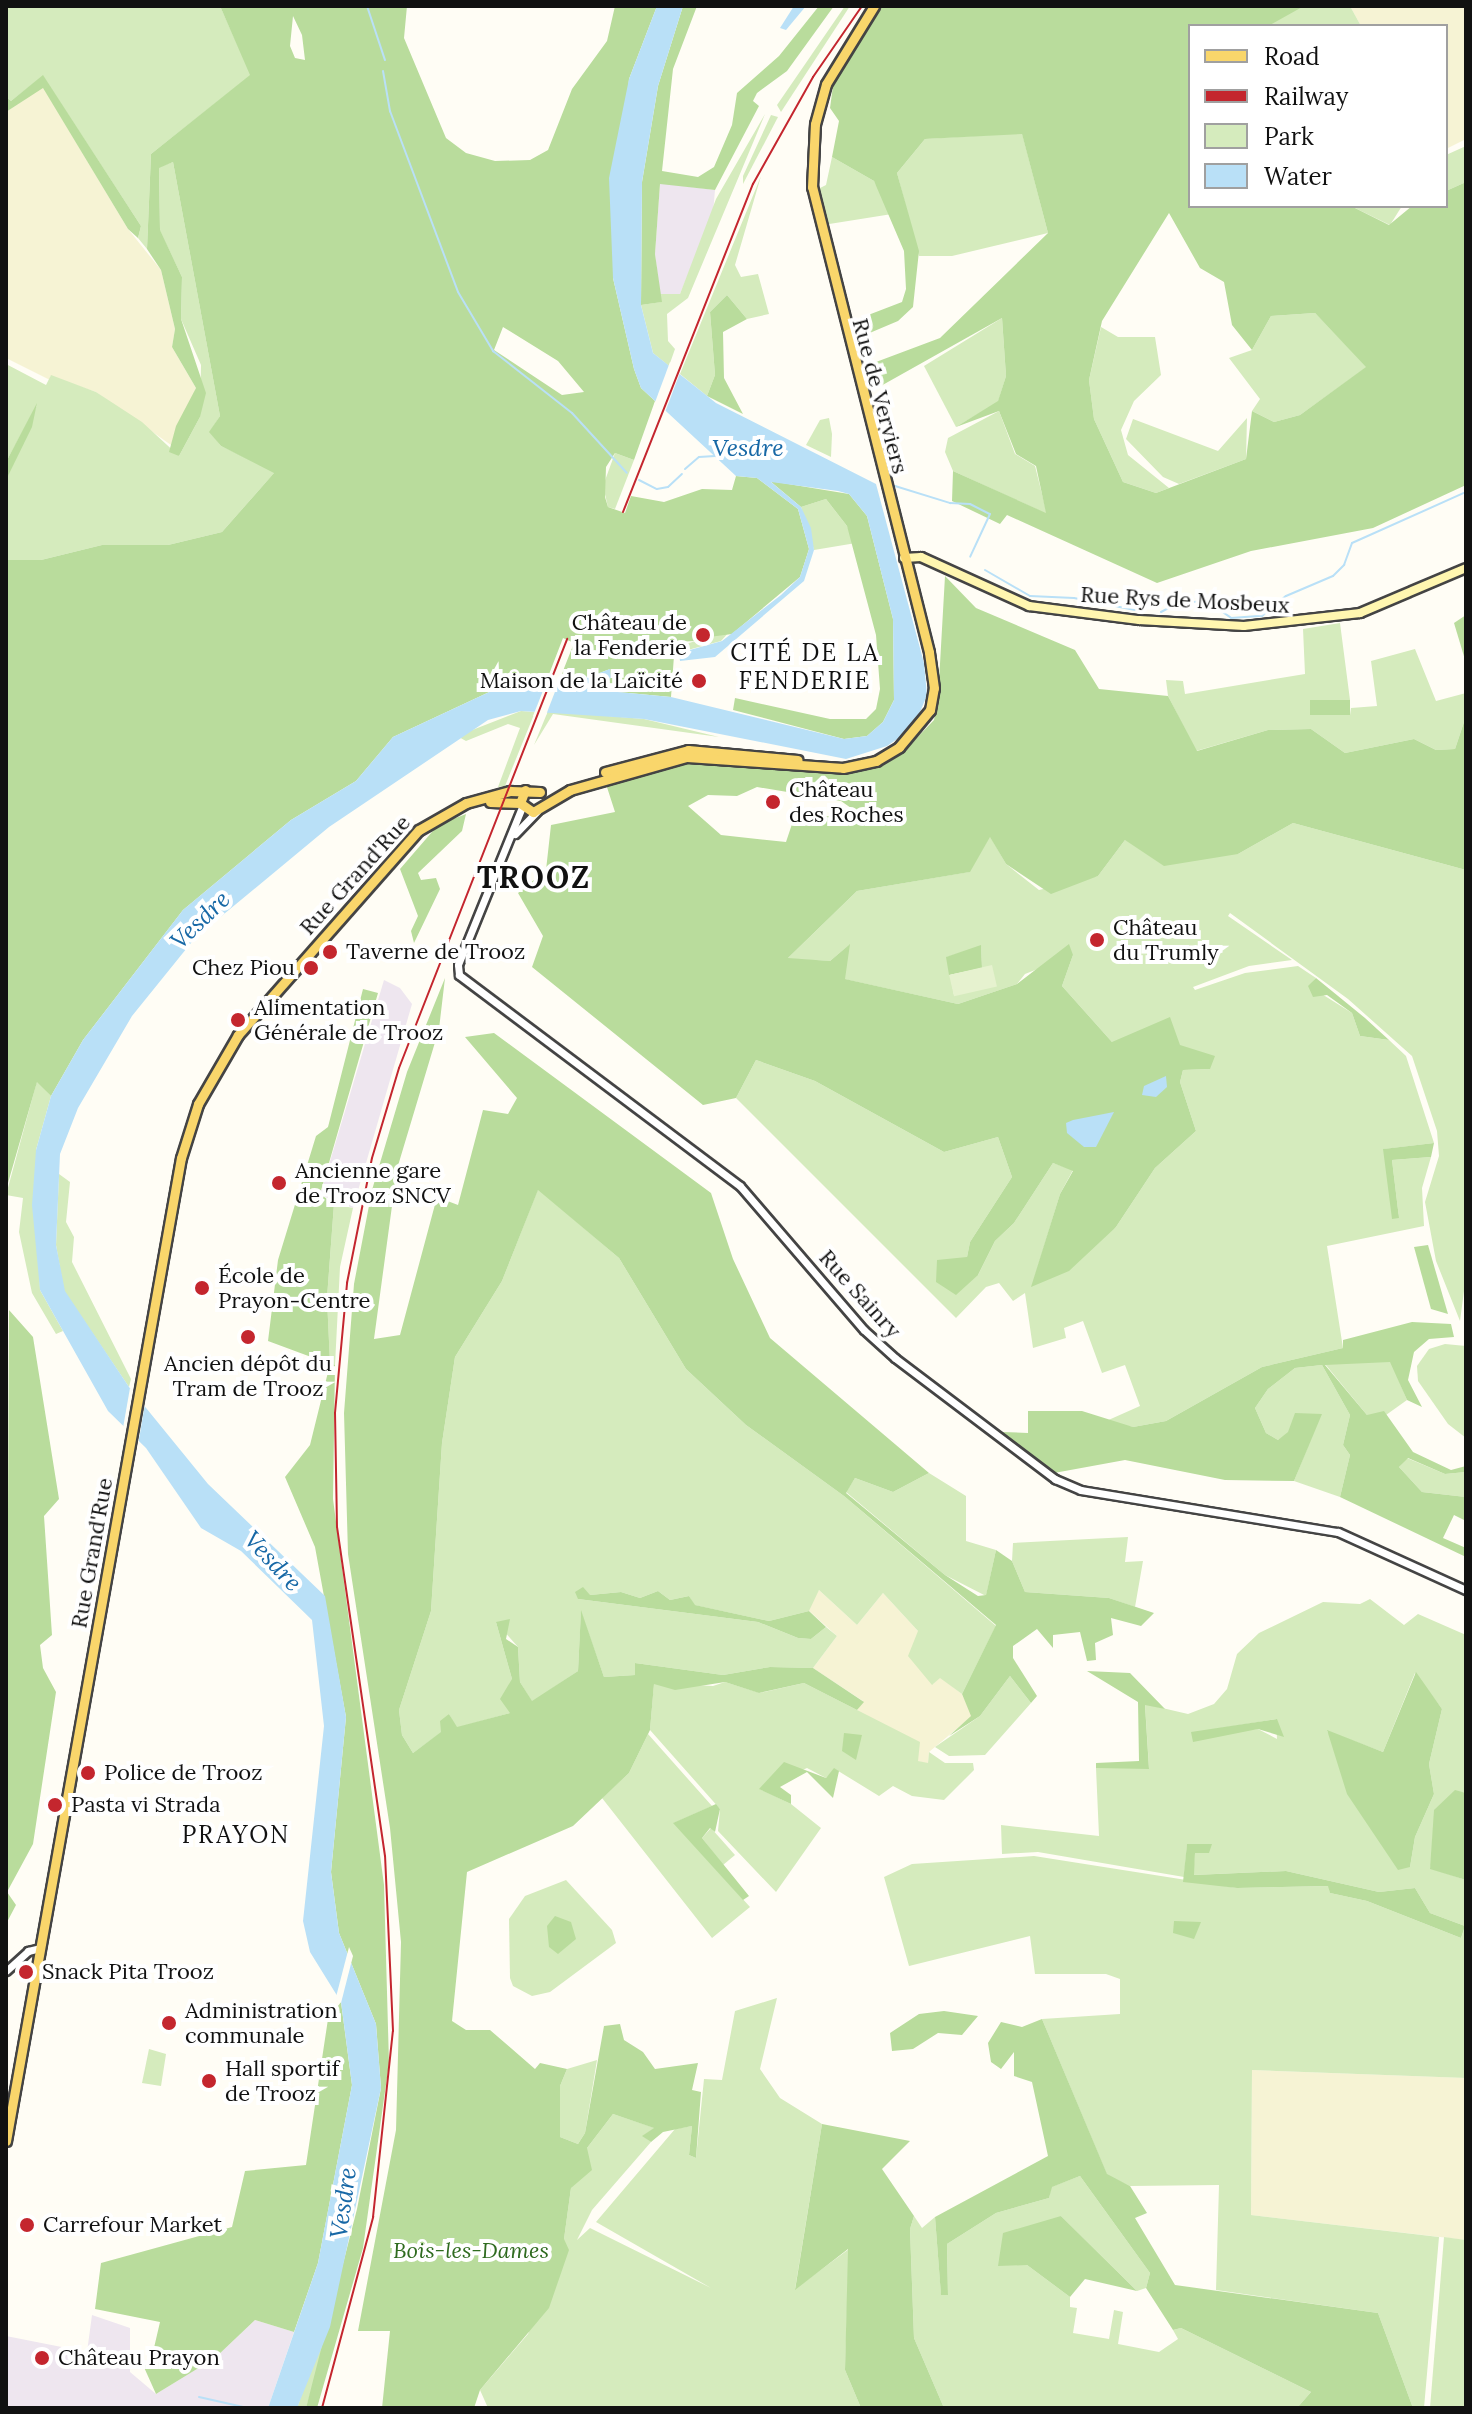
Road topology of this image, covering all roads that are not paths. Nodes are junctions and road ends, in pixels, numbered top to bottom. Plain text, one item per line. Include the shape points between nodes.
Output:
1 (874, 6) edge
2 (904, 558) junction
3 (1466, 568) edge
4 (525, 790) junction
5 (542, 796) junction
6 (521, 805) junction
7 (537, 811) junction
8 (506, 845) junction
9 (273, 995) junction
10 (1466, 1590) edge
11 (40, 1948) junction
12 (6, 1971) edge
13 (6, 2141) edge

1 - 2 main road, Rue de Verviers via 826,84 815,124 812,187
2 - 3 main road, Rue Rys de Mosbeux via 921,557 1029,606 1244,626 1360,613
2 - 5 main road, Rue de Verviers via 934,674 933,700 913,736 886,755 854,765 688,750 646,758
4 - 5 main road, Rue Grand'Rue
4 - 6 main road
4 - 9 main road, Rue Grand'Rue via 459,805 431,820
5 - 7 main road
6 - 7 main road, Rue Grand'Rue
6 - 8 street, Rue Sainry
6 - 9 main road, Rue Grand'Rue via 498,800 435,824
7 - 8 street, Rue Sainry
8 - 10 street, Rue Sainry via 458,965 459,975 740,1186 864,1330 895,1358 1055,1479 1081,1490 1338,1532
9 - 11 main road, Rue Grand'Rue via 222,1056 187,1135
11 - 12 street via 28,1951
11 - 13 main road, Rue Grand'Rue

